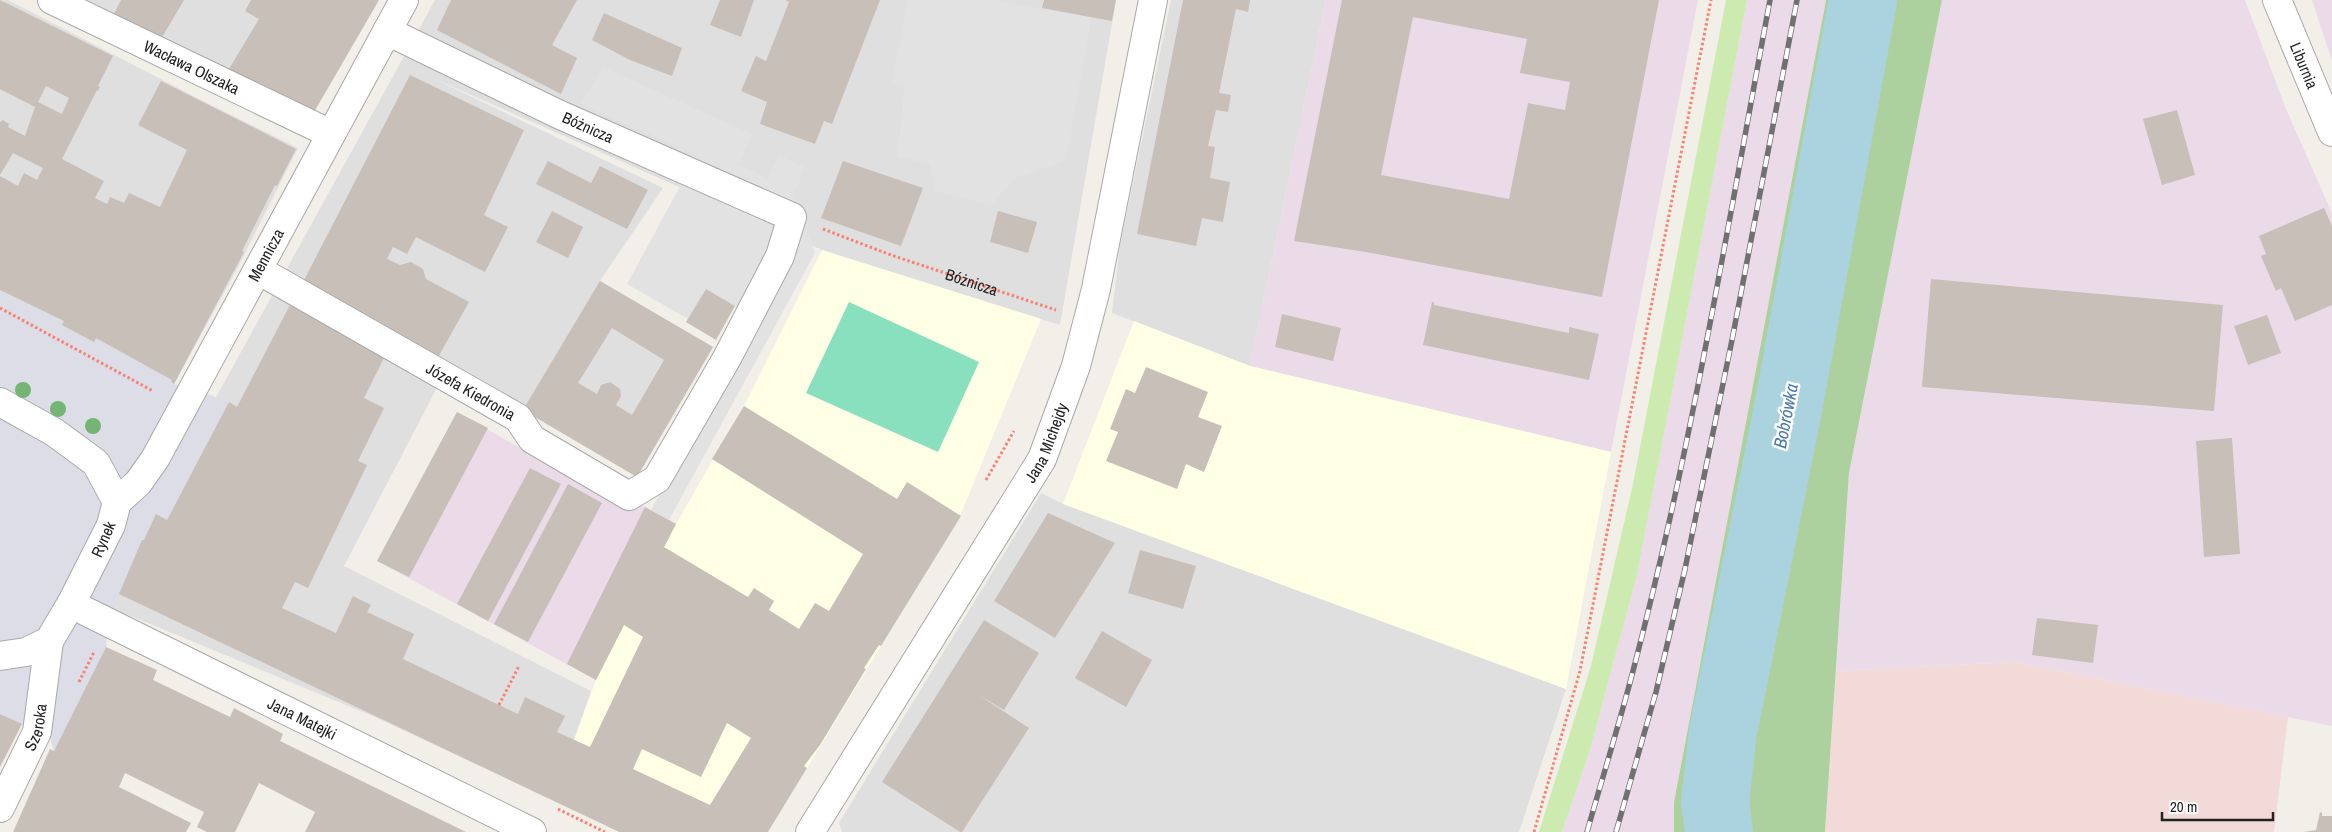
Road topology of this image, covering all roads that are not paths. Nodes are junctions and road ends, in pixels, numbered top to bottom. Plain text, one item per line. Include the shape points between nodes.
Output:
1 (52, 0) edge
2 (404, 0) edge
3 (1153, 0) edge
4 (2277, 0) edge
5 (386, 31) junction
6 (2332, 132) edge
7 (331, 134) junction
8 (258, 270) junction
9 (727, 358) joint
10 (0, 402) edge
11 (117, 502) junction
12 (72, 604) junction
13 (49, 641) junction
14 (0, 656) edge
15 (0, 808) edge
16 (532, 832) edge
17 (810, 832) edge

1 - 7 street, Wacława Olszaka
2 - 5 street, Mennicza
3 - 17 street, Jana Michejdy via 1096,289 1076,366 1042,459
4 - 6 street, Liburnia
5 - 7 street, Mennicza
5 - 9 street, Bóżnicza via 558,114 792,217 780,256
7 - 8 street, Mennicza
8 - 9 street, Józefa Kiedronia via 518,418 532,439 630,496 657,480
8 - 11 street, Mennicza via 155,459 138,483
10 - 11 street, Rynek via 54,432 96,463
11 - 12 street, Rynek via 111,525
12 - 13 street, Rynek
12 - 16 street, Jana Matejki
13 - 14 street via 26,652
13 - 15 street, Szeroka via 37,732

